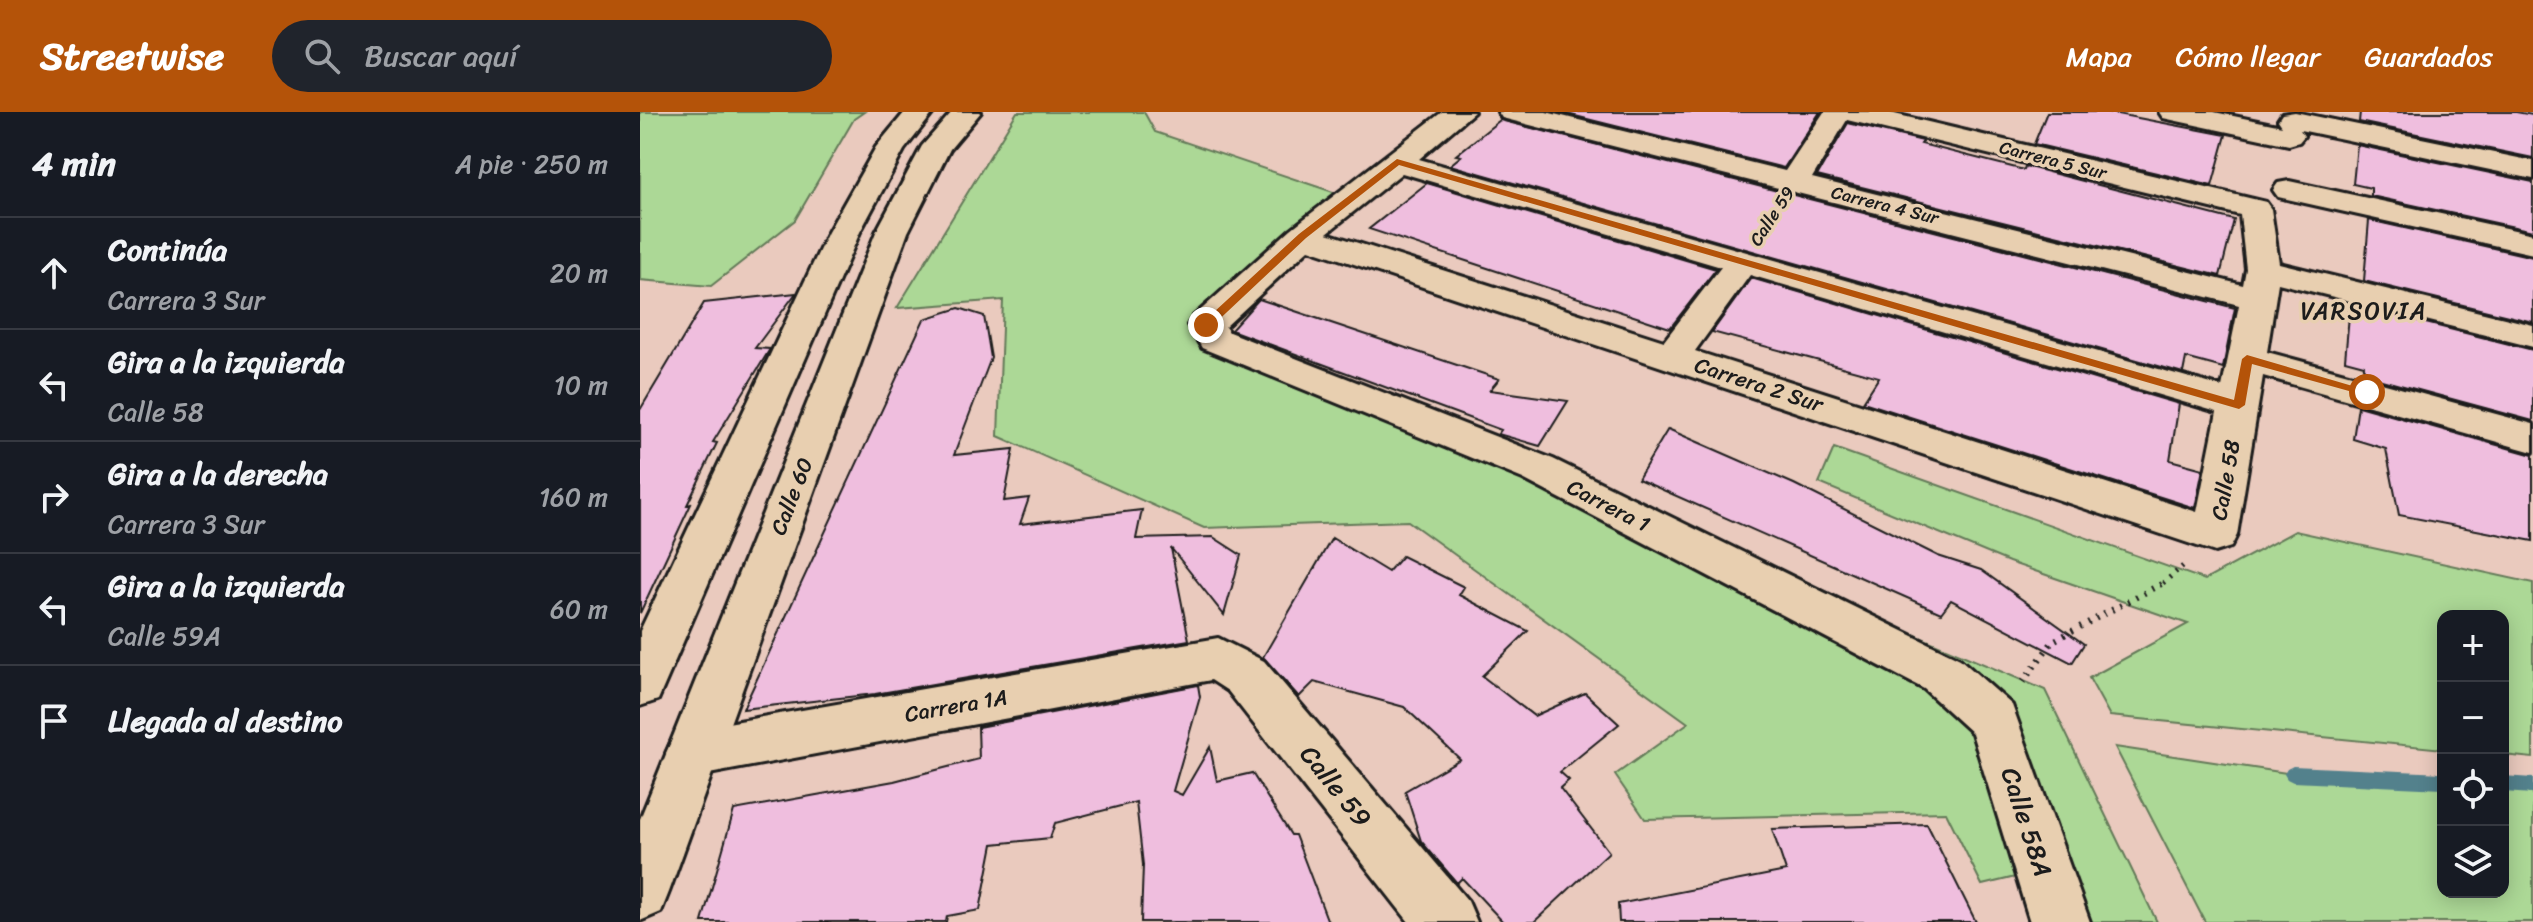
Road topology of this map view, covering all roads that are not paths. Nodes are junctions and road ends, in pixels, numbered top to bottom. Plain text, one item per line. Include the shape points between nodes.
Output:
1 (920, 112) edge
2 (967, 112) edge
3 (1460, 112) edge
4 (1512, 112) edge
5 (1838, 112) edge
6 (1850, 112) edge
7 (1979, 112) edge
8 (2173, 112) edge
9 (2291, 122) edge
10 (1963, 138) junction
11 (1397, 162) junction
12 (2533, 170) edge
13 (1794, 182) junction
14 (2289, 190) junction
15 (2255, 209) junction
16 (1303, 236) junction
17 (2533, 244) edge
18 (1743, 261) junction
19 (2260, 284) junction
20 (2533, 336) edge
21 (1673, 355) junction
22 (2247, 359) junction
23 (2239, 405) junction
24 (2533, 438) edge
25 (2215, 535) joint
26 (1218, 658) joint
27 (640, 685) edge
28 (1994, 721) joint
29 (693, 753) junction
30 (640, 892) edge
31 (1447, 922) edge
32 (2060, 922) edge

1 - 27 street via 891,147 844,232
2 - 29 street, Calle 60 via 937,146 892,232
3 - 11 street
4 - 13 street, Carrera 4 Sur
5 - 13 street, Calle 59
6 - 10 street, Carrera 5 Sur
7 - 10 street
8 - 9 street
9 - 12 street
9 - 14 street
10 - 15 street, Carrera 5 Sur
11 - 16 street
11 - 18 street
13 - 19 street, Carrera 4 Sur
14 - 15 street
14 - 17 street
15 - 19 street, Calle 58
16 - 21 street, Carrera 2 Sur
16 - 28 street, Carrera 1 via 1206,325 1215,340 1538,469 1942,674
18 - 21 street, Calle 59
18 - 23 street
19 - 20 street, Carrera 4 Sur
19 - 22 street, Calle 58
21 - 25 street, Carrera 2 Sur
22 - 23 street, Calle 58
22 - 24 street
23 - 25 street, Calle 58
26 - 29 street, Carrera 1A
26 - 31 street, Calle 59 via 1246,676
28 - 32 street, Calle 58A
29 - 30 street, Calle 60

